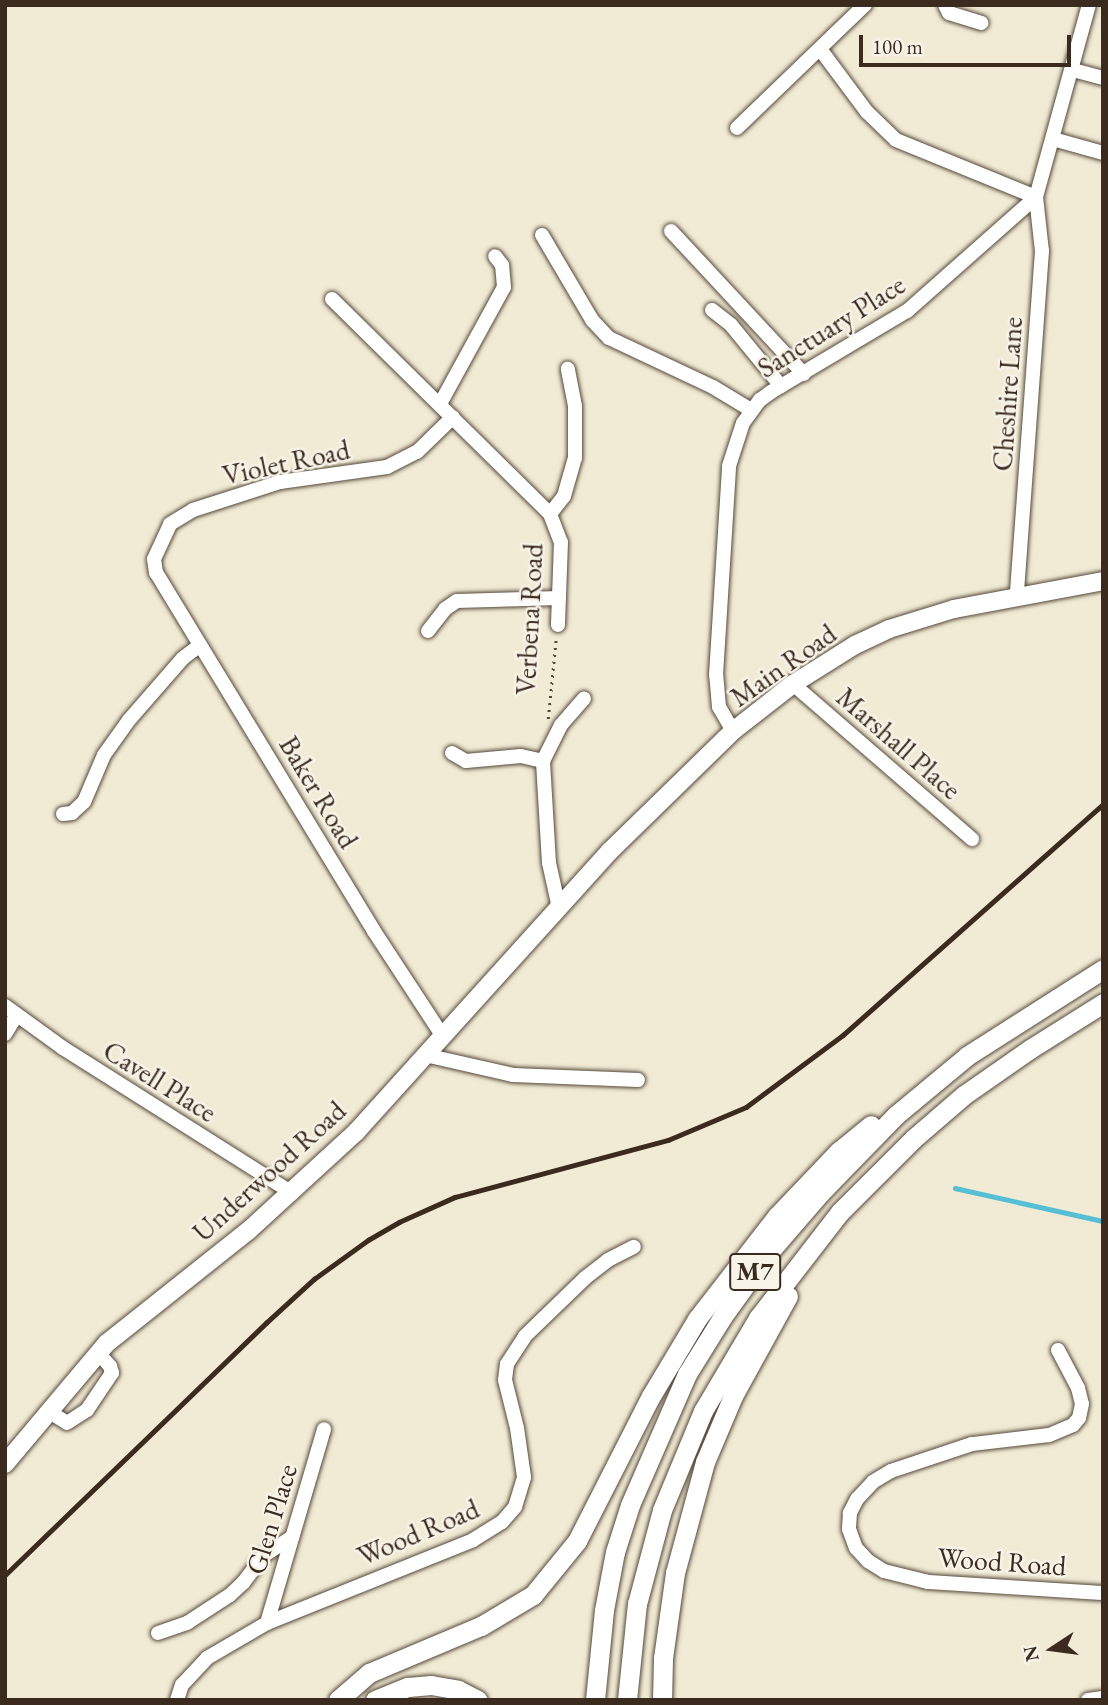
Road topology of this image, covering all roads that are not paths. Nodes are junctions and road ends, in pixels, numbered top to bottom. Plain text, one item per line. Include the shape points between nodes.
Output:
1 (865, 5) edge
2 (945, 5) edge
3 (1089, 5) edge
4 (982, 23) dead end
5 (820, 49) junction
6 (1073, 70) junction
7 (1103, 78) edge
8 (737, 128) dead end
9 (1053, 139) junction
10 (1103, 153) edge
11 (1036, 197) junction
12 (671, 231) dead end
13 (542, 235) dead end
14 (495, 256) dead end
15 (332, 299) dead end
16 (712, 310) dead end
17 (568, 369) dead end
18 (804, 374) junction
19 (781, 386) junction
20 (440, 404) junction
21 (751, 410) junction
22 (453, 418) junction
23 (550, 514) junction
24 (156, 573) joint
25 (1103, 580) edge
26 (1017, 596) junction
27 (559, 598) junction
28 (558, 625) road end
29 (428, 631) dead end
30 (200, 645) junction
31 (793, 684) junction
32 (584, 699) dead end
33 (733, 732) junction
34 (452, 753) dead end
35 (543, 761) junction
36 (64, 814) dead end
37 (972, 839) dead end
38 (559, 908) junction
39 (1103, 969) edge
40 (1103, 1003) edge
41 (5, 1006) edge
42 (18, 1015) junction
43 (5, 1034) edge
44 (442, 1035) junction
45 (425, 1055) junction
46 (638, 1080) dead end
47 (919, 1096) junction
48 (292, 1193) junction
49 (841, 1212) junction
50 (635, 1247) dead end
51 (1058, 1350) dead end
52 (98, 1353) junction
53 (48, 1411) junction
54 (324, 1429) dead end
55 (5, 1464) edge
56 (292, 1537) junction
57 (1103, 1592) edge
58 (267, 1623) junction
59 (158, 1633) dead end
60 (1103, 1698) edge
61 (177, 1700) edge
62 (338, 1700) edge
63 (375, 1700) edge
64 (478, 1700) edge
65 (594, 1700) edge
66 (626, 1700) edge
67 (662, 1700) edge
68 (1088, 1700) edge

1 - 5 street
2 - 4 street via 949,13
3 - 6 street
5 - 8 street
5 - 11 street via 867,112 896,140
6 - 7 street
6 - 9 street
9 - 10 street
9 - 11 street
11 - 18 street, Sanctuary Place via 907,311
11 - 26 street, Cheshire Lane via 1042,251
12 - 18 street
13 - 21 street via 592,320 609,338
14 - 20 street via 502,265 504,287
15 - 20 street, Verbena Road
16 - 19 street via 732,325
17 - 23 street via 575,406 575,458 564,496
18 - 19 street, Sanctuary Place
19 - 21 street, Sanctuary Place
20 - 22 street, Verbena Road
21 - 33 street, Sanctuary Place via 729,466 716,675 719,706
22 - 23 street, Verbena Road
22 - 24 street, Violet Road via 417,452 395,464 280,482 181,516 170,524 157,549
23 - 27 street, Verbena Road via 561,542
24 - 30 street, Baker Road
25 - 26 main road, Main Road
26 - 31 main road, Main Road via 889,629
27 - 28 street, Verbena Road
27 - 29 street via 457,601
30 - 36 street via 183,657 129,720 104,755 84,802
30 - 44 street, Baker Road
31 - 33 main road, Main Road
31 - 37 street, Marshall Place
32 - 35 street via 561,725
33 - 38 main road, Main Road via 610,851
34 - 35 street via 466,761 521,756
35 - 38 street via 548,863
38 - 44 main road, Underwood Road
39 - 47 highway, M7 via 976,1050
40 - 49 highway, M7 via 964,1095
41 - 42 street, Cavell Place
42 - 43 street
42 - 48 street, Cavell Place via 62,1048
44 - 45 main road, Underwood Road
45 - 46 street via 513,1075
45 - 48 main road, Underwood Road via 356,1132
47 - 62 highway via 879,1119 839,1151 747,1251 676,1351 577,1541 533,1595 481,1626 369,1673
47 - 65 highway, M7 via 852,1159 770,1251 687,1374 648,1460 615,1552
48 - 52 main road, Underwood Road
49 - 66 highway, M7 via 758,1318 703,1411 680,1461 637,1604
49 - 67 highway via 751,1363 705,1462 675,1573
50 - 58 street, Wood Road via 585,1278 525,1336 507,1364 505,1380 524,1477 515,1507 502,1522 473,1540
51 - 57 street, Wood Road via 1080,1396 1079,1418 1073,1425 1049,1435 972,1444 891,1472 857,1499 849,1529 856,1548 884,1572 928,1582
52 - 53 main road, Underwood Road
52 - 53 street via 112,1373 87,1410 68,1423
53 - 55 main road, Underwood Road
54 - 56 street, Glen Place
56 - 58 street, Glen Place
56 - 59 street via 263,1556 230,1595 187,1623
58 - 61 street, Wood Road via 207,1658 183,1685
60 - 68 street
63 - 64 highway via 408,1687 431,1685

